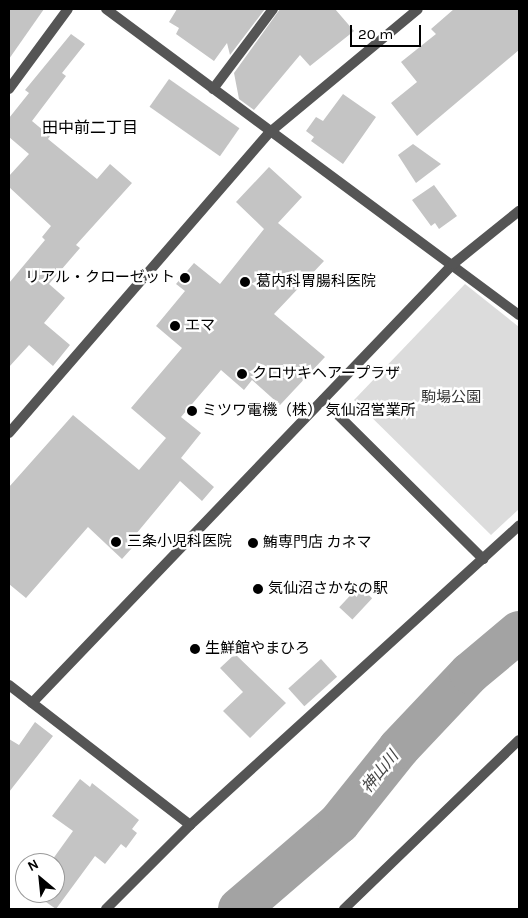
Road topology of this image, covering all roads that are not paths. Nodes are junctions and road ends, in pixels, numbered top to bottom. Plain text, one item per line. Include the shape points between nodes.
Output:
1 (68, 9) edge
2 (106, 9) edge
3 (273, 9) edge
4 (418, 9) edge
5 (9, 89) edge
6 (213, 89) junction
7 (270, 132) junction
8 (519, 211) edge
9 (453, 264) junction
10 (519, 315) edge
11 (323, 400) junction
12 (9, 433) edge
13 (519, 526) edge
14 (483, 559) junction
15 (9, 685) edge
16 (32, 703) junction
17 (519, 740) edge
18 (190, 825) junction
19 (106, 909) edge
20 (344, 909) edge

1 - 5 street
2 - 6 street
3 - 6 street
4 - 7 street
6 - 7 street
7 - 9 street
7 - 12 street
8 - 9 street
9 - 10 street
9 - 11 street
11 - 14 street
11 - 16 street
13 - 14 street
14 - 18 street
15 - 16 street
16 - 18 street
17 - 20 street
18 - 19 street

